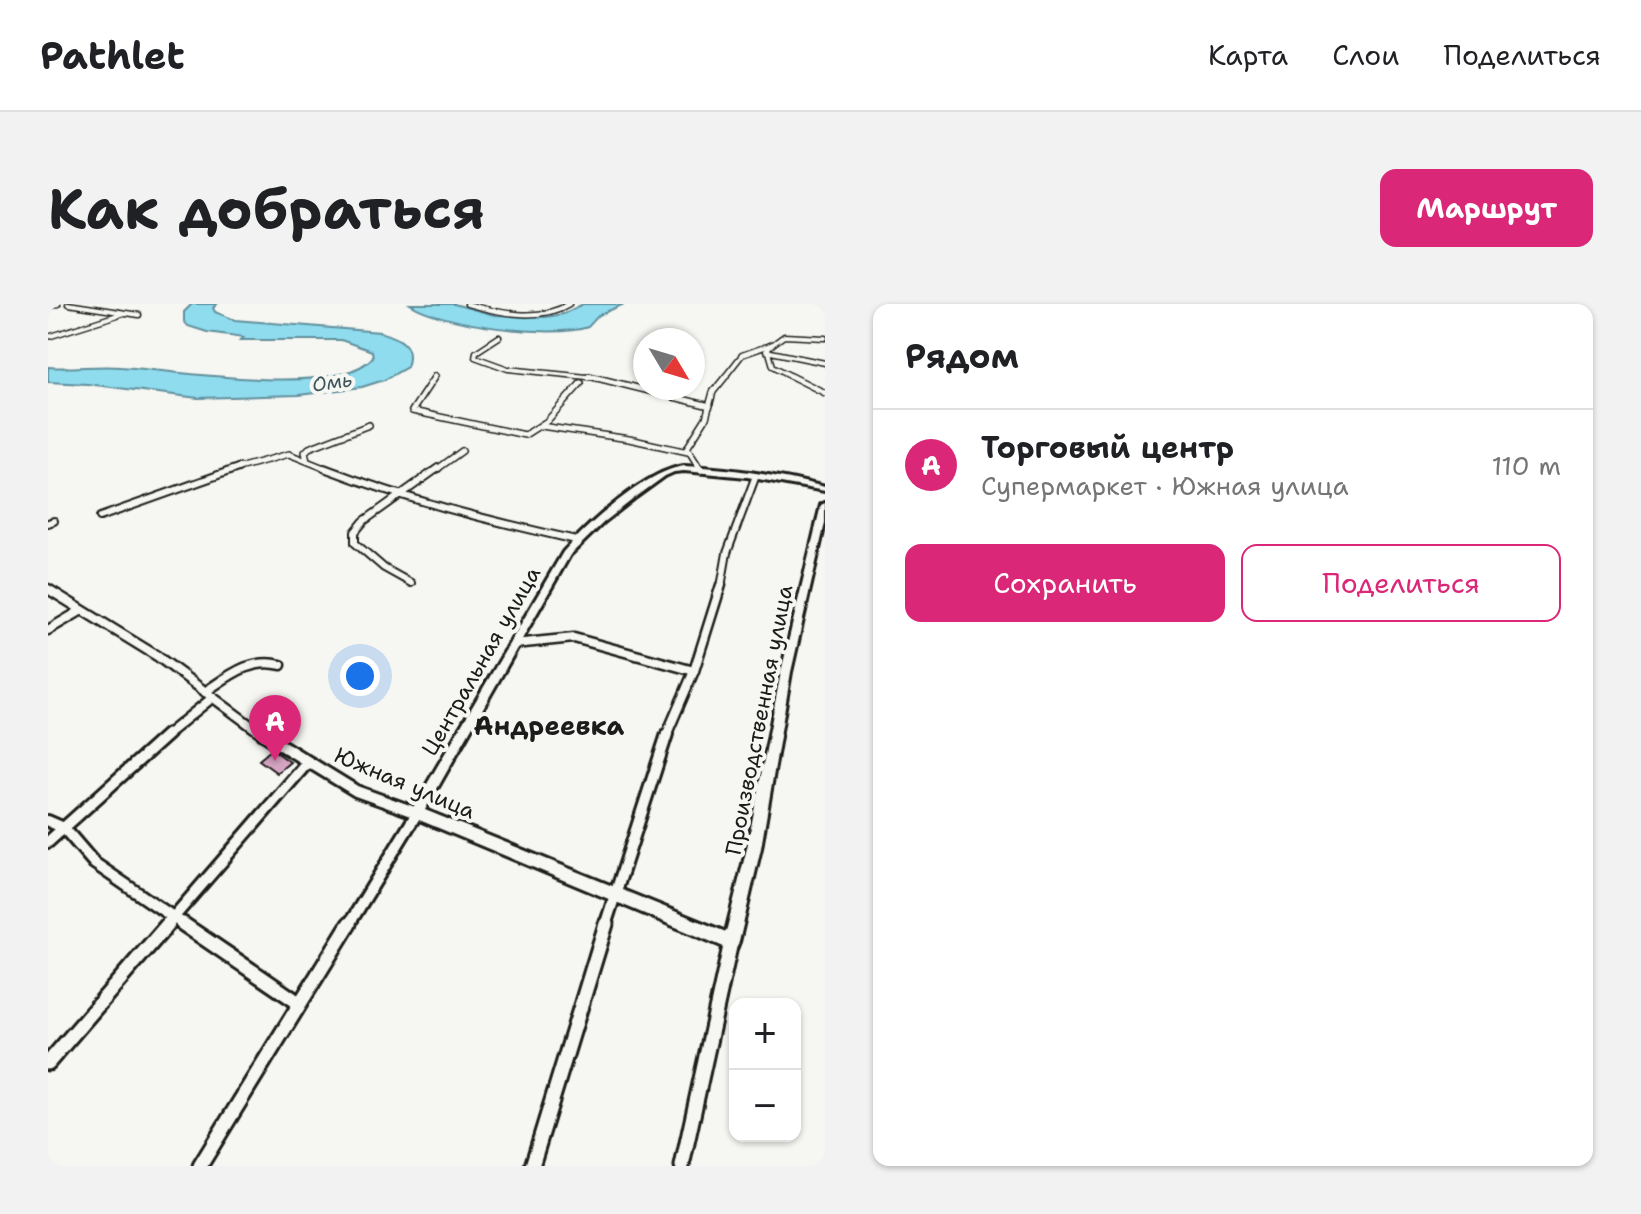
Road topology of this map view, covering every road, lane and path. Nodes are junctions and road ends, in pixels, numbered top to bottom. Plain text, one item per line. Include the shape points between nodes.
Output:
1 (58, 304) edge
2 (68, 304) edge
3 (467, 304) edge
4 (569, 304) edge
5 (48, 307) edge
6 (124, 313) junction
7 (139, 315) dead end
8 (48, 337) edge
9 (499, 337) dead end
10 (825, 338) edge
11 (773, 344) junction
12 (757, 349) junction
13 (769, 351) junction
14 (825, 363) edge
15 (435, 376) dead end
16 (581, 383) dead end
17 (633, 386) edge
18 (713, 392) junction
19 (825, 393) edge
20 (705, 395) edge
21 (688, 400) edge
22 (710, 406) junction
23 (369, 425) dead end
24 (541, 426) junction
25 (462, 451) dead end
26 (688, 452) junction
27 (307, 461) junction
28 (701, 470) junction
29 (755, 478) junction
30 (825, 489) edge
31 (398, 496) junction
32 (825, 505) edge
33 (100, 517) dead end
34 (576, 540) junction
35 (411, 583) dead end
36 (48, 589) edge
37 (82, 610) junction
38 (48, 630) edge
39 (514, 644) junction
40 (281, 665) dead end
41 (694, 671) junction
42 (208, 695) junction
43 (307, 763) junction
44 (417, 813) junction
45 (48, 821) edge
46 (64, 828) junction
47 (48, 842) edge
48 (615, 893) junction
49 (171, 918) junction
50 (731, 942) junction
51 (299, 1003) junction
52 (48, 1063) edge
53 (200, 1166) edge
54 (532, 1166) edge
55 (682, 1166) edge

1 - 5 street
2 - 6 street
3 - 4 street via 512,313 554,311
6 - 7 street
6 - 8 street
9 - 17 street via 475,357 517,371 587,375
10 - 11 street via 784,336
11 - 12 street
11 - 13 street
12 - 13 street
12 - 18 street via 734,362
13 - 14 street
13 - 19 street via 773,366
15 - 24 street via 411,410 519,435
16 - 24 street
18 - 20 street
18 - 22 street
21 - 22 street
22 - 26 street
23 - 27 street via 309,448
24 - 26 street
25 - 31 street
26 - 28 street
27 - 31 street
27 - 33 street via 278,456
28 - 29 street, Центральная улица
28 - 34 street, Центральная улица via 669,471
29 - 30 street, Центральная улица
29 - 41 street via 727,553
31 - 34 street
31 - 35 street via 359,526 354,540 364,554
32 - 50 street, Производственная улица
34 - 39 street, Центральная улица
36 - 37 street, Южная улица
37 - 38 street
37 - 42 street, Южная улица
39 - 41 street via 574,638
39 - 44 street, Центральная улица
40 - 42 street via 267,659 255,662
41 - 48 street via 669,728
42 - 43 street, Южная улица
42 - 46 street
43 - 44 street, Южная улица
43 - 49 street
44 - 48 street, Южная улица
44 - 51 street, Центральная улица
45 - 46 street
46 - 47 street
46 - 49 street via 94,863
48 - 50 street, Южная улица
48 - 54 street
49 - 51 street
49 - 52 street
50 - 55 street
51 - 53 street, Центральная улица

